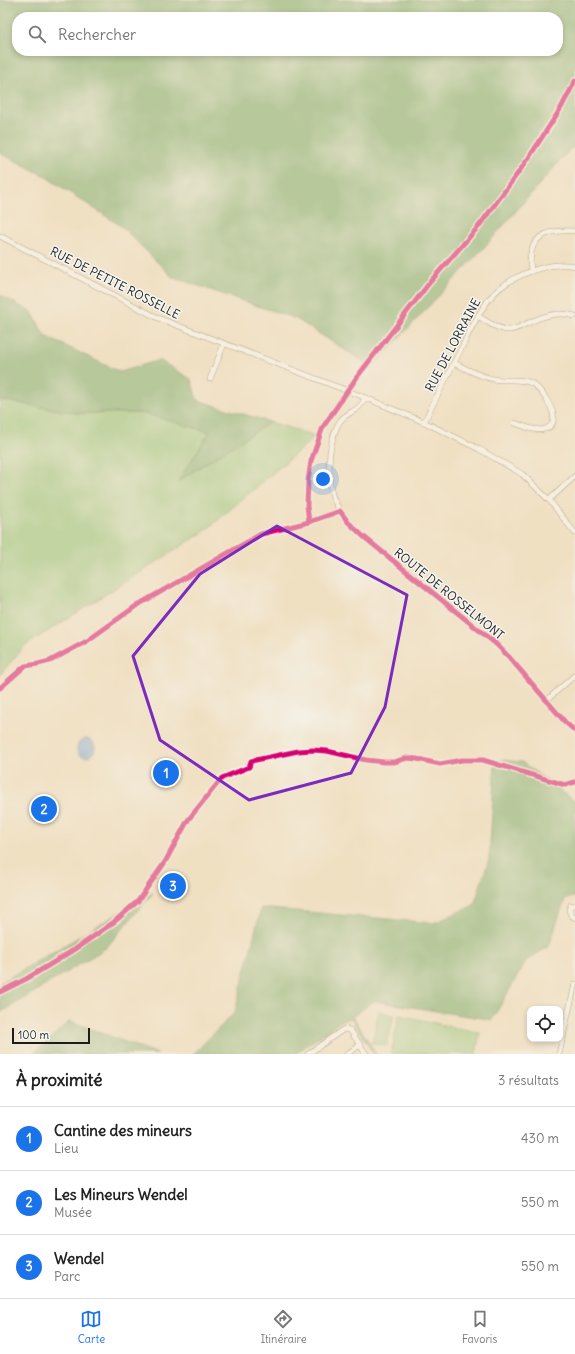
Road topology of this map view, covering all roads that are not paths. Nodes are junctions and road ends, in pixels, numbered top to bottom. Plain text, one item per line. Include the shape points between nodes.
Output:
1 (575, 231) edge
2 (0, 236) edge
3 (575, 266) edge
4 (531, 271) junction
5 (478, 316) junction
6 (575, 316) edge
7 (224, 344) junction
8 (454, 363) junction
9 (210, 379) dead end
10 (365, 398) junction
11 (424, 422) junction
12 (515, 423) dead end
13 (575, 476) edge
14 (549, 500) junction
15 (575, 533) edge
16 (575, 675) edge
17 (547, 700) junction
18 (575, 731) edge
19 (575, 904) edge
20 (575, 918) edge
21 (575, 984) edge
22 (360, 1045) junction
23 (308, 1054) edge
24 (347, 1054) edge
25 (366, 1054) edge
26 (559, 1054) edge

1 - 4 street via 549,233 537,239 531,249
2 - 7 street, RUE DE PETITE ROSSELLE via 147,313
3 - 4 street, RUE DE LORRAINE via 552,266
4 - 5 street, RUE DE LORRAINE via 504,285 490,297
5 - 6 street via 500,329 509,330 550,314
5 - 8 street, RUE DE LORRAINE
7 - 9 street
7 - 10 street, RUE DE PETITE ROSSELLE
8 - 11 street, RUE DE LORRAINE
8 - 12 street via 483,376 526,381 539,389 552,411 554,420 550,426 544,430
10 - 11 street, RUE DE PETITE ROSSELLE
10 - 17 street, ROUTE DE ROSSELMONT via 359,408 340,421 331,443 329,483 340,511 364,537 496,644
11 - 14 street, RUE DE PETITE ROSSELLE via 522,474
13 - 14 street
14 - 15 street, RUE DE PETITE ROSSELLE
16 - 17 street
17 - 18 street, ROUTE DE ROSSELMONT
19 - 20 street via 571,905 569,910
21 - 26 street
22 - 23 street via 350,1030 344,1029
22 - 24 street
22 - 25 street

